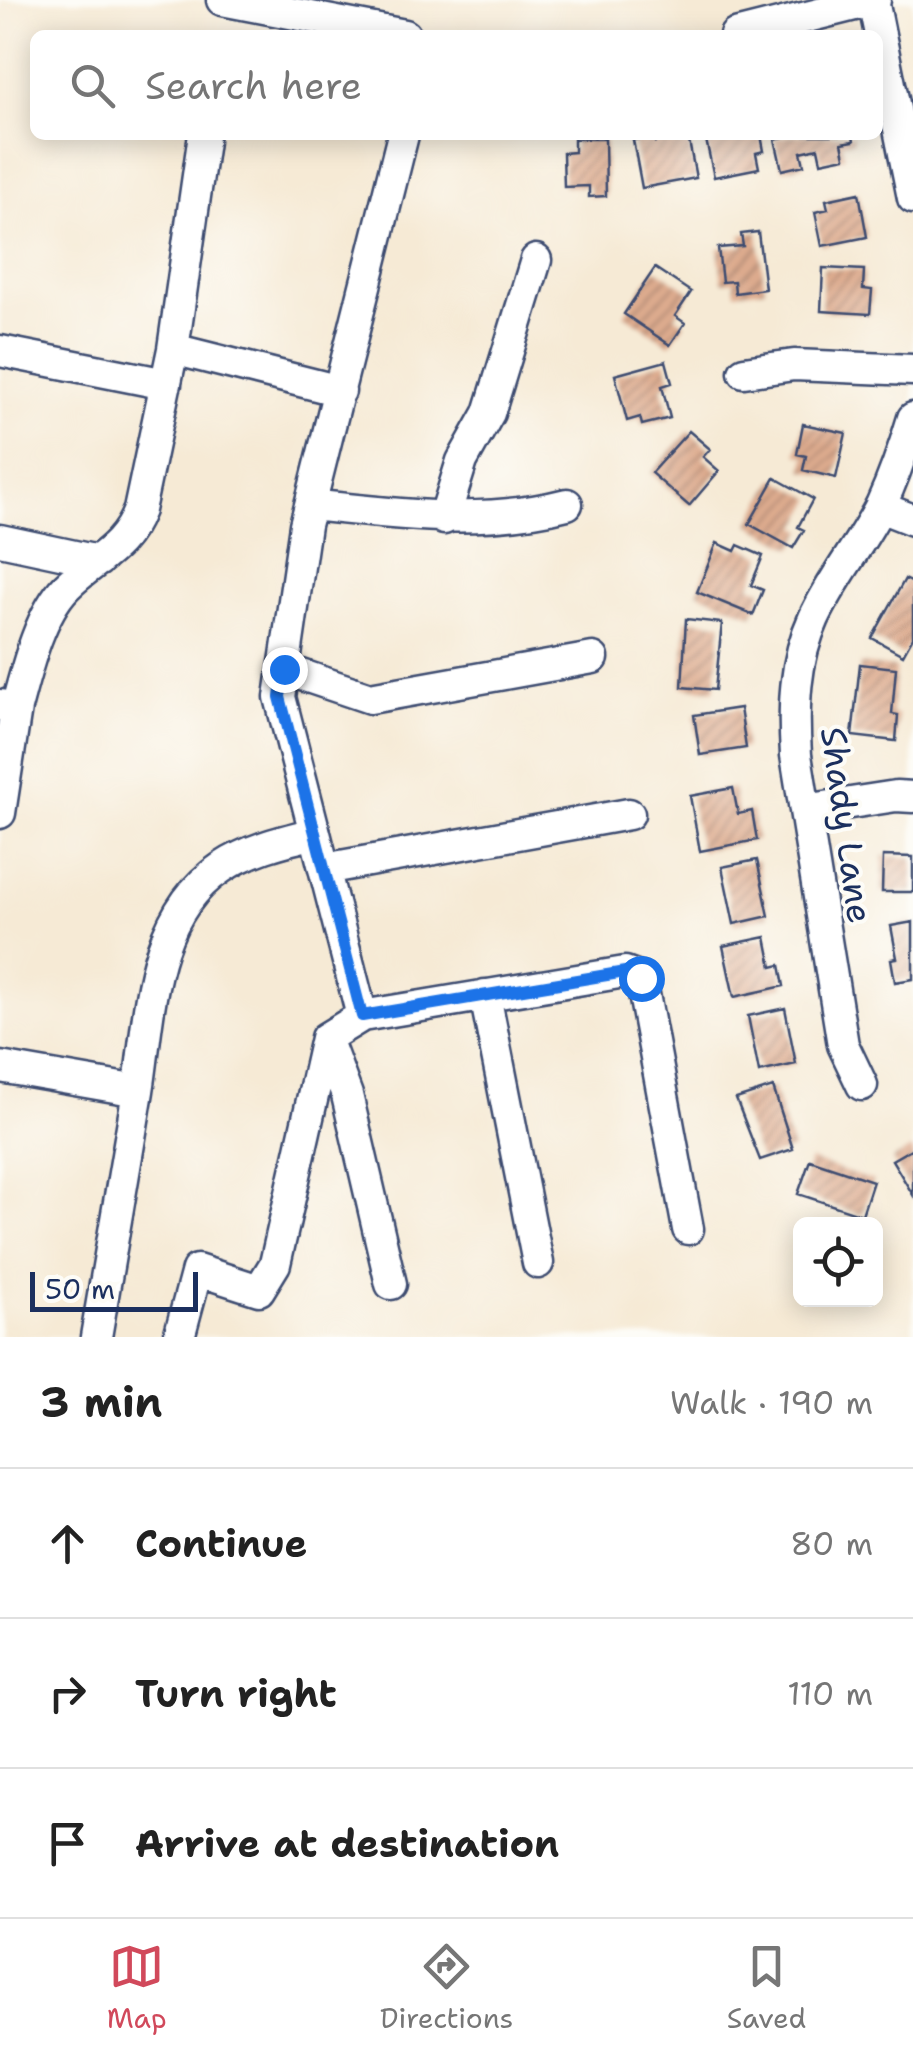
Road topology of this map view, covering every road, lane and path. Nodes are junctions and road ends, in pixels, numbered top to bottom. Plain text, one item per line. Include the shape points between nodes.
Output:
1 (222, 0) edge
2 (873, 0) edge
3 (380, 30) edge
4 (756, 30) edge
5 (879, 30) edge
6 (883, 50) edge
7 (203, 140) dead end
8 (402, 140) edge
9 (913, 198) edge
10 (536, 260) dead end
11 (173, 348) junction
12 (0, 351) edge
13 (913, 370) edge
14 (744, 372) dead end
15 (166, 384) junction
16 (340, 391) junction
17 (913, 418) edge
18 (568, 504) dead end
19 (310, 506) junction
20 (880, 507) junction
21 (444, 518) junction
22 (913, 520) edge
23 (0, 540) edge
24 (98, 562) junction
25 (594, 658) dead end
26 (284, 669) junction
27 (8, 706) edge
28 (913, 797) edge
29 (805, 810) junction
30 (0, 813) edge
31 (629, 814) dead end
32 (314, 833) junction
33 (324, 868) junction
34 (485, 995) junction
35 (362, 1016) junction
36 (326, 1038) junction
37 (0, 1067) edge
38 (862, 1084) dead end
39 (138, 1091) junction
40 (688, 1229) dead end
41 (538, 1263) dead end
42 (391, 1284) dead end
43 (96, 1337) edge
44 (180, 1337) edge

1 - 3 street
2 - 4 street
2 - 5 street
6 - 9 street
7 - 11 street
8 - 16 street
10 - 21 street via 488,413 462,461
11 - 15 street
11 - 16 street
12 - 15 street
13 - 14 street via 794,365
15 - 24 street via 139,510 130,533
16 - 19 street
17 - 20 street, Shady Lane
18 - 21 street via 526,515
19 - 21 street
19 - 26 street
20 - 22 street
20 - 29 street, Shady Lane via 813,619 799,664 793,712
23 - 24 street
24 - 27 street via 64,589
25 - 26 street via 370,698
26 - 32 street via 280,697
27 - 30 street
28 - 29 street
29 - 38 street, Shady Lane via 843,1045
31 - 33 street
32 - 33 street
32 - 39 street via 263,847 220,869 173,922 160,954
33 - 35 street
34 - 35 street
34 - 40 street via 625,972 641,978
34 - 41 street
35 - 36 street
36 - 42 street via 347,1095
36 - 44 street via 275,1264 259,1290 197,1270
37 - 39 street
39 - 43 street

